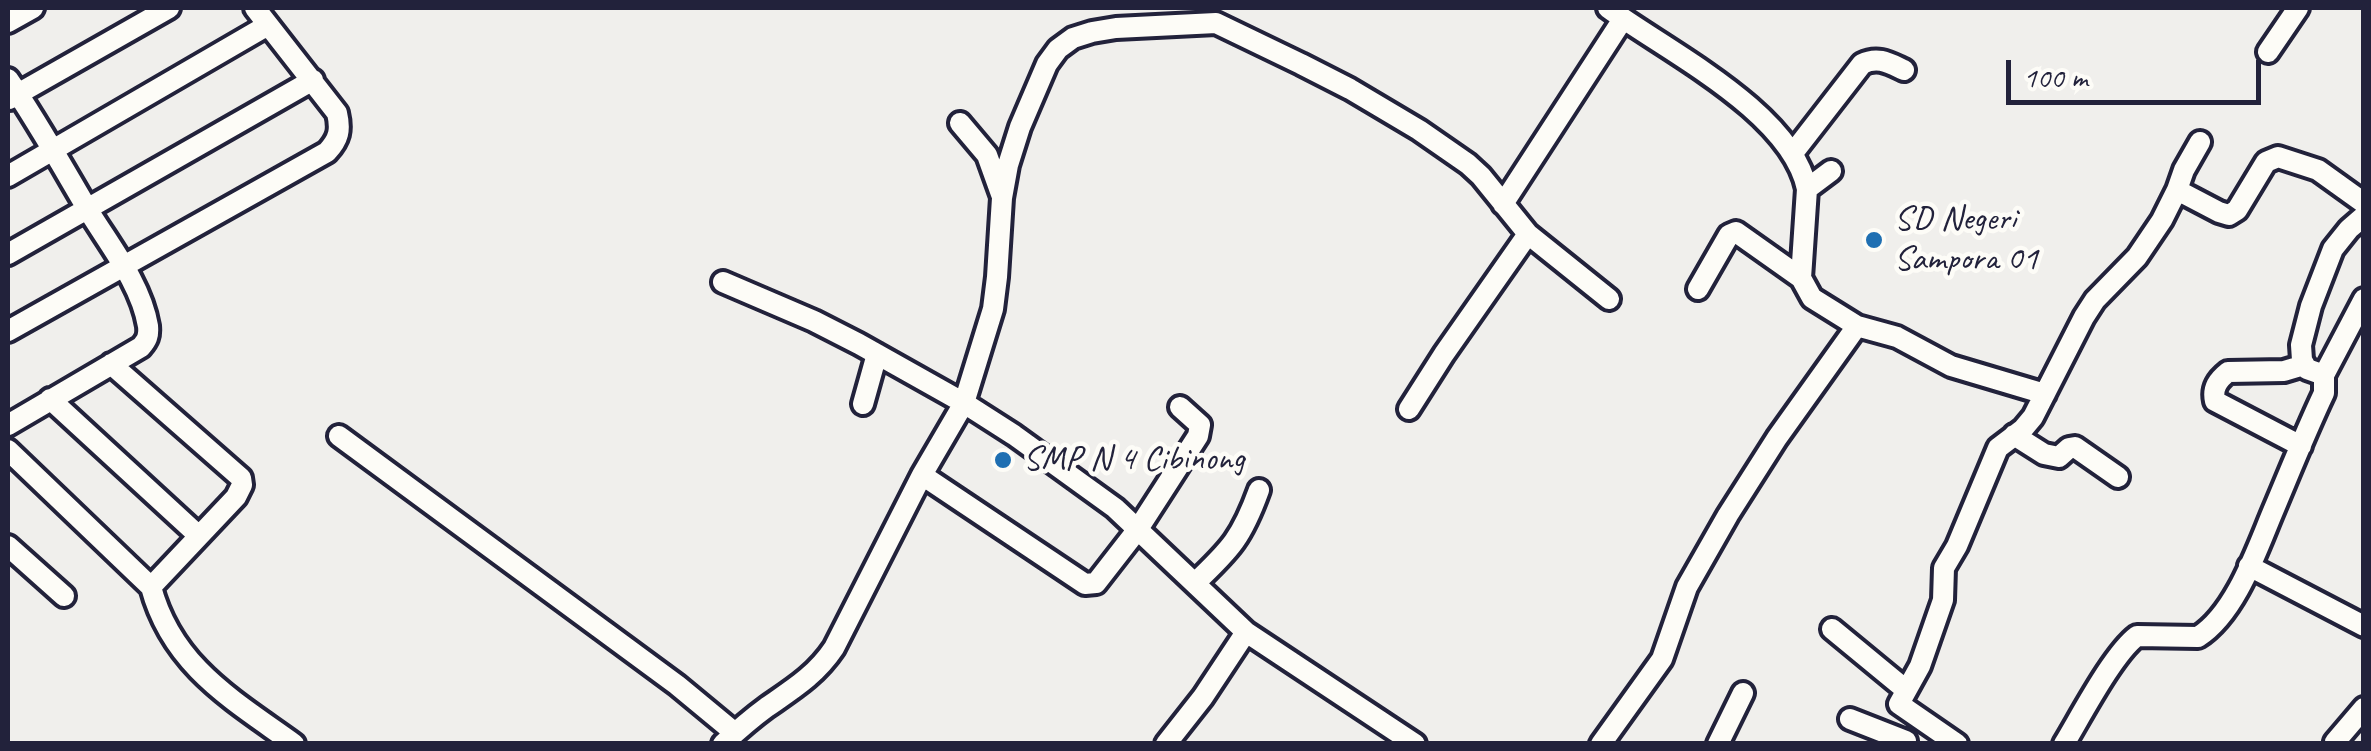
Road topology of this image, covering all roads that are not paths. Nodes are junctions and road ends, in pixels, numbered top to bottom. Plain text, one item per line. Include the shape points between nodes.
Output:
1 (33, 8) edge
2 (169, 8) edge
3 (254, 8) edge
4 (2298, 8) edge
5 (1616, 13) edge
6 (1219, 16) edge
7 (8, 22) edge
8 (268, 24) junction
9 (2268, 52) dead end
10 (1904, 70) dead end
11 (313, 80) junction
12 (11, 91) edge
13 (960, 123) dead end
14 (2200, 142) dead end
15 (53, 148) junction
16 (1793, 153) junction
17 (1831, 171) dead end
18 (8, 176) edge
19 (1808, 189) junction
20 (2177, 190) junction
21 (1002, 198) junction
22 (2364, 203) edge
23 (1502, 204) junction
24 (88, 210) junction
25 (2364, 216) edge
26 (1528, 234) junction
27 (8, 254) edge
28 (123, 266) junction
29 (1801, 278) junction
30 (723, 282) dead end
31 (1698, 289) dead end
32 (1609, 299) dead end
33 (2364, 300) edge
34 (1857, 326) junction
35 (8, 330) edge
36 (876, 354) junction
37 (111, 364) junction
38 (2304, 365) junction
39 (2324, 375) junction
40 (2046, 394) junction
41 (50, 399) junction
42 (862, 404) dead end
43 (964, 404) junction
44 (1180, 407) dead end
45 (1409, 409) dead end
46 (8, 424) edge
47 (2014, 434) junction
48 (338, 436) dead end
49 (2301, 446) junction
50 (8, 450) edge
51 (922, 475) junction
52 (2118, 477) dead end
53 (1260, 490) dead end
54 (1138, 529) junction
55 (199, 536) junction
56 (8, 546) edge
57 (2249, 566) junction
58 (1196, 583) junction
59 (151, 588) junction
60 (64, 596) dead end
61 (2364, 626) edge
62 (1832, 628) dead end
63 (1246, 632) junction
64 (1906, 690) junction
65 (1743, 692) dead end
66 (2364, 708) edge
67 (1850, 719) dead end
68 (1920, 720) junction
69 (729, 738) edge
70 (1905, 742) edge
71 (2335, 742) edge
72 (294, 744) edge
73 (1166, 744) edge
74 (1416, 744) edge
75 (1601, 744) edge
76 (1718, 744) edge
77 (1957, 744) edge
78 (2064, 744) edge

1 - 7 street
2 - 12 street
3 - 8 street
4 - 9 street
5 - 16 street via 1719,84
5 - 23 street
6 - 21 street via 1092,32 1058,49 1020,127
6 - 23 street via 1418,130 1468,164
8 - 11 street
8 - 15 street
10 - 16 street via 1879,60 1862,64
11 - 24 street
11 - 28 street via 339,123 327,152
12 - 15 street
13 - 21 street via 986,155
14 - 20 street
15 - 18 street
15 - 24 street
16 - 19 street
17 - 19 street
19 - 29 street
20 - 22 street via 2229,215 2266,162 2278,157 2318,170
20 - 40 street via 2136,257 2084,317
21 - 43 street via 993,309
23 - 26 street
24 - 27 street
24 - 28 street
25 - 38 street via 2333,249 2302,336
26 - 32 street
26 - 45 street
28 - 35 street
28 - 37 street via 139,297 147,340
29 - 31 street via 1736,232
29 - 34 street via 1812,298
30 - 36 street
33 - 39 street
34 - 40 street via 1897,337 1951,366
34 - 75 street via 1728,515 1687,586 1662,660
36 - 42 street
36 - 43 street
37 - 41 street
37 - 55 street via 241,478 236,497
38 - 39 street
38 - 49 street via 2228,372 2214,395
39 - 49 street via 2324,393
40 - 47 street
41 - 46 street
41 - 55 street
43 - 51 street
43 - 54 street via 1071,474
44 - 54 street via 1200,430
47 - 52 street via 2050,457 2075,447
47 - 64 street via 1998,448 1944,568 1943,600
48 - 69 street via 677,685
49 - 57 street
50 - 59 street
51 - 54 street via 1086,584 1096,583
51 - 69 street via 823,664
53 - 58 street via 1232,547
54 - 58 street
55 - 59 street
56 - 60 street
57 - 61 street
57 - 78 street via 2203,634 2133,639
58 - 63 street
59 - 72 street via 171,637 209,683
62 - 64 street
63 - 73 street
63 - 74 street
64 - 68 street via 1900,706
65 - 76 street
66 - 71 street
67 - 70 street
68 - 70 street
68 - 77 street

